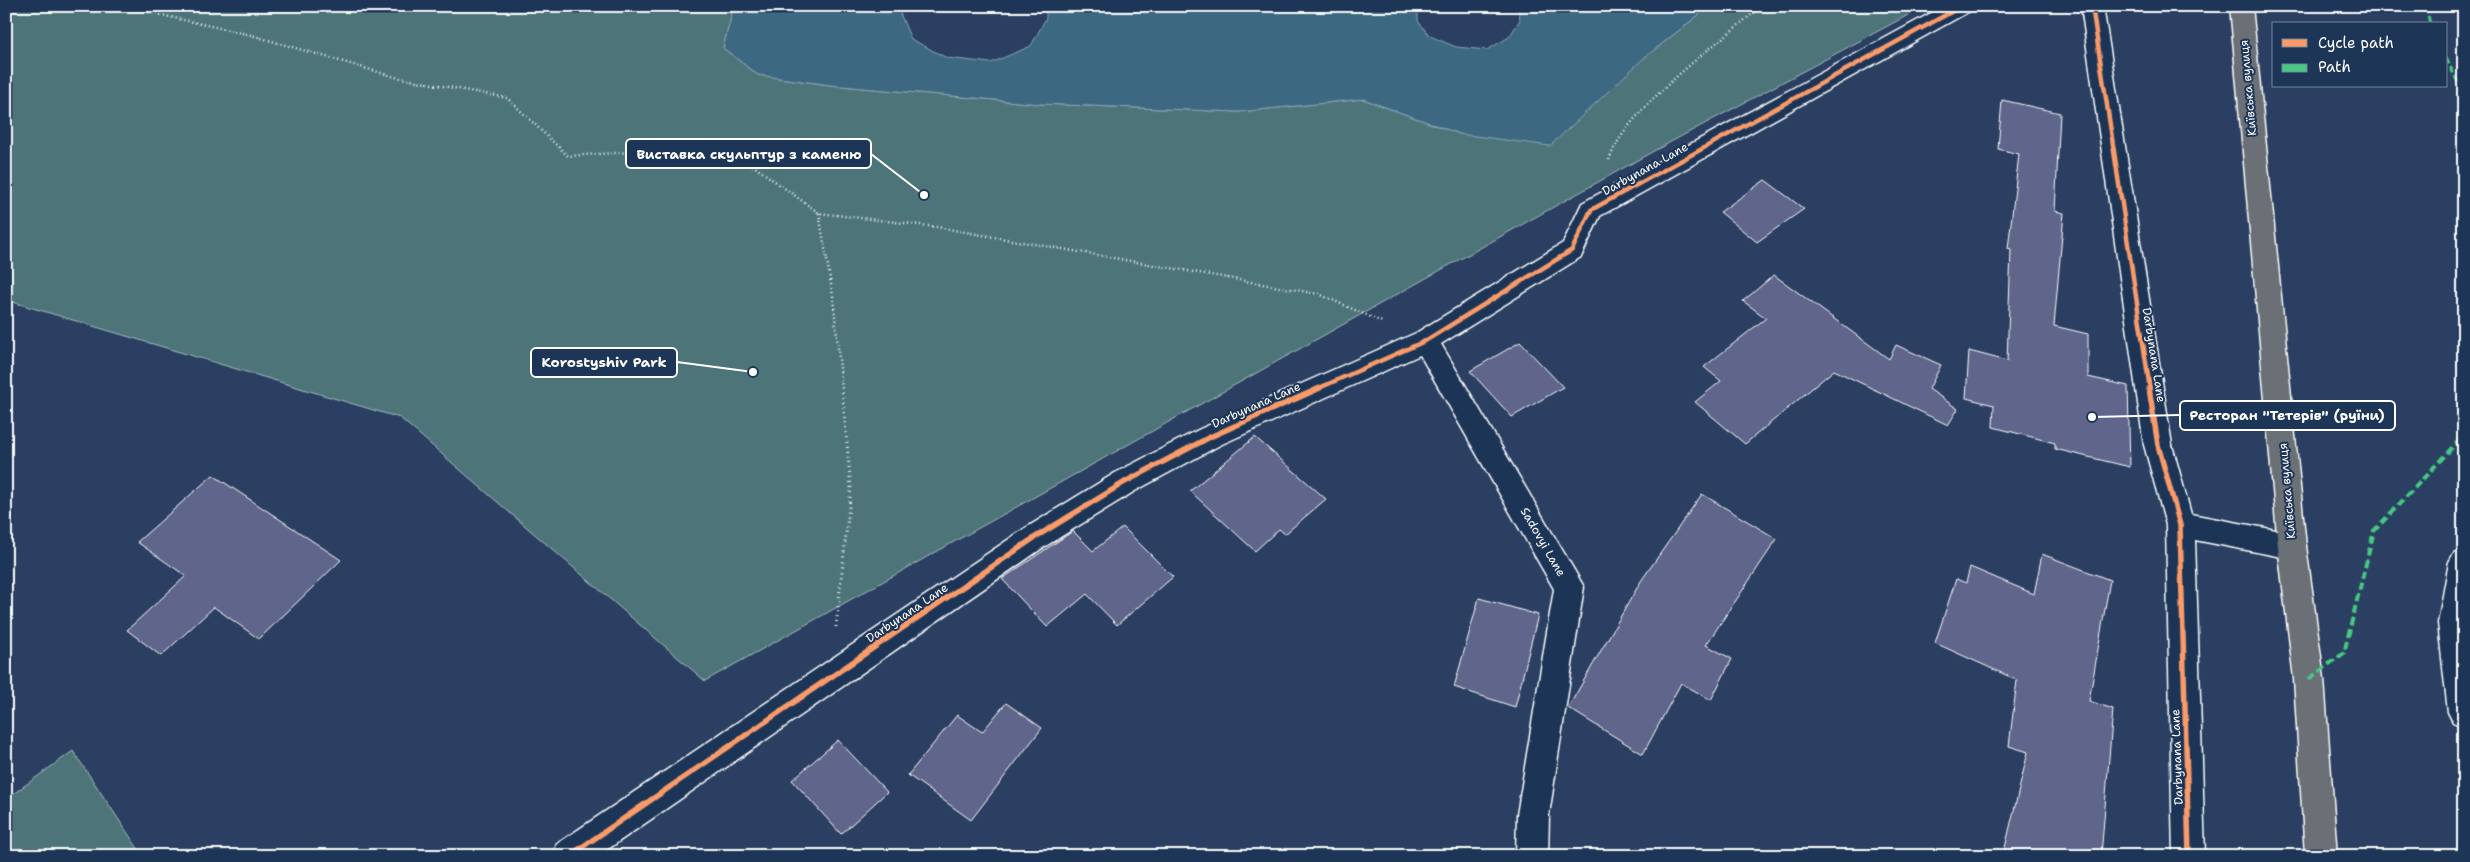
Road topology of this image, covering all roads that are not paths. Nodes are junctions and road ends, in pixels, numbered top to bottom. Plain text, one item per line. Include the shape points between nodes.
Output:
1 (1962, 6) edge
2 (2092, 6) edge
3 (2241, 6) edge
4 (1425, 341) junction
5 (2180, 525) junction
6 (2292, 546) junction
7 (2464, 562) edge
8 (2464, 712) edge
9 (569, 856) edge
10 (1532, 856) edge
11 (2189, 856) edge
12 (2321, 856) edge

1 - 4 street, Darbynana Lane via 1591,210 1572,250
2 - 5 street, Darbynana Lane via 2158,445
3 - 6 main road, Київська вулиця
4 - 9 street, Darbynana Lane via 1210,437 1125,482 1034,538
4 - 10 street, Sadovyi Lane via 1569,587 1533,815
5 - 6 street
5 - 11 street, Darbynana Lane
6 - 12 main road, Київська вулиця via 2309,679
7 - 8 street via 2453,623

